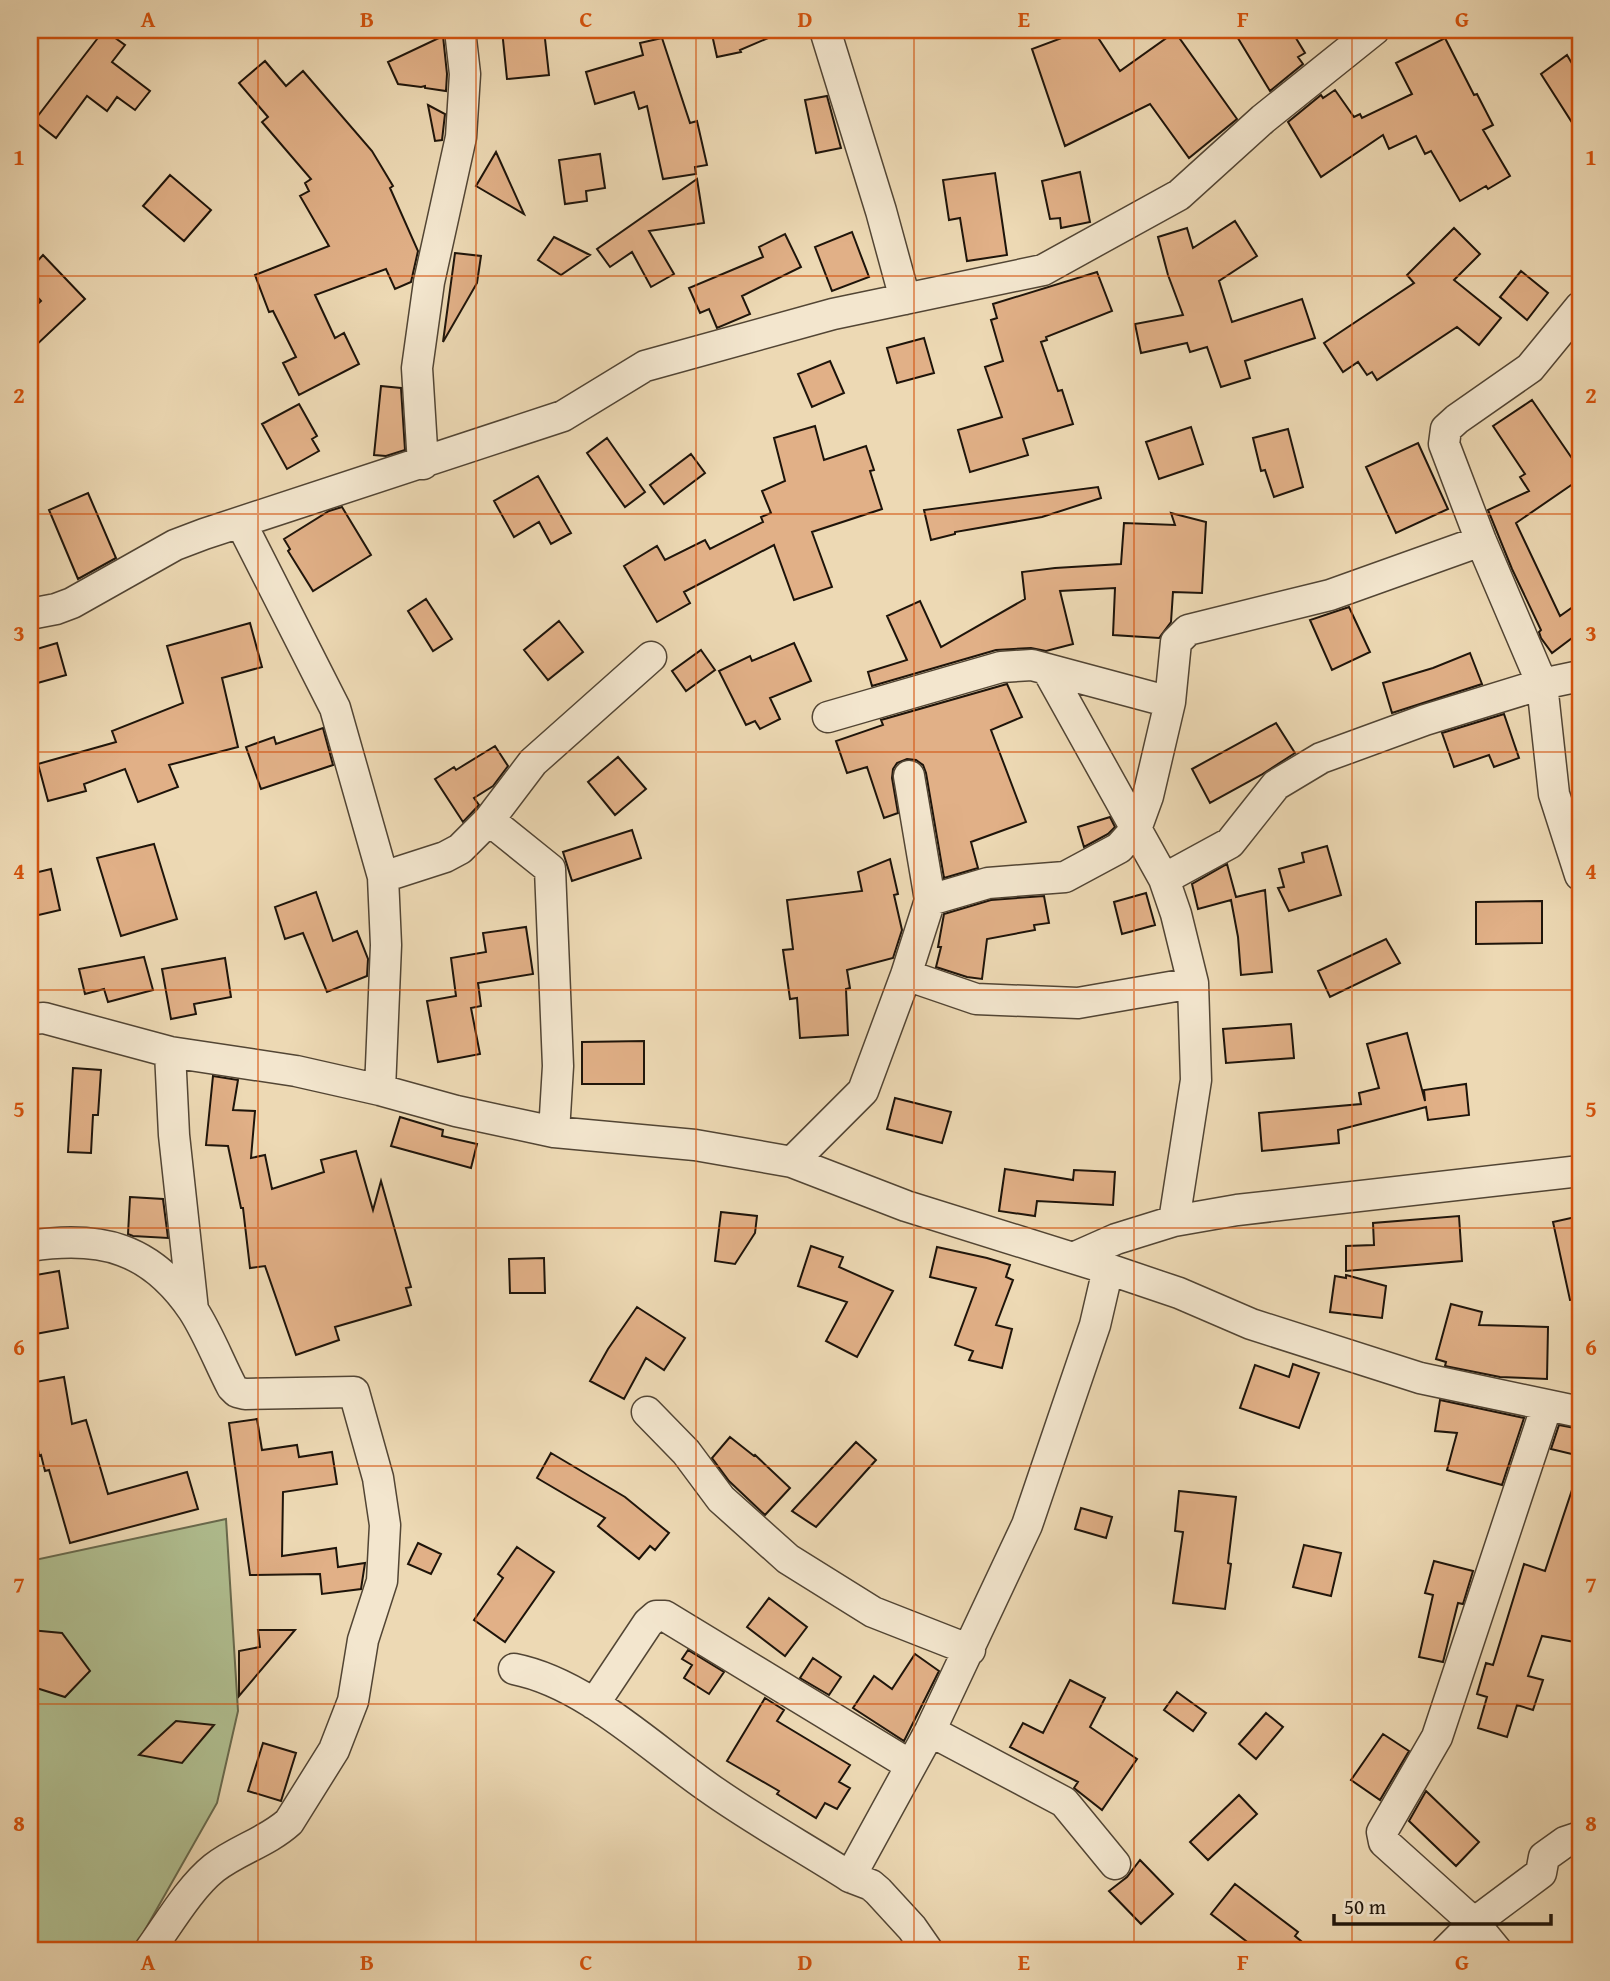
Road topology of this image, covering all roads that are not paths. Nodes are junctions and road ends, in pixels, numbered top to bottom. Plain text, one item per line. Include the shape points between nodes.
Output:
1 (460, 30) edge
2 (825, 30) edge
3 (1374, 30) edge
4 (905, 299) junction
5 (1580, 307) edge
6 (423, 464) junction
7 (241, 523) junction
8 (1481, 541) junction
9 (30, 614) edge
10 (651, 657) dead end
11 (1047, 669) junction
12 (1580, 676) edge
13 (1542, 684) junction
14 (1170, 702) junction
15 (828, 717) dead end
16 (909, 776) dead end
17 (489, 820) junction
18 (1136, 829) junction
19 (1580, 875) edge
20 (383, 877) junction
21 (1164, 879) junction
22 (930, 900) junction
23 (906, 975) junction
24 (1193, 983) junction
25 (30, 1019) edge
26 (170, 1052) junction
27 (380, 1090) junction
28 (554, 1132) junction
29 (792, 1162) junction
30 (1580, 1171) edge
31 (1174, 1221) junction
32 (30, 1246) edge
33 (1073, 1258) junction
34 (1108, 1269) junction
35 (192, 1310) junction
36 (1547, 1405) junction
37 (647, 1412) dead end
38 (1580, 1412) edge
39 (970, 1650) junction
40 (514, 1669) dead end
41 (594, 1704) junction
42 (930, 1731) junction
43 (910, 1765) junction
44 (1580, 1837) edge
45 (1115, 1864) dead end
46 (850, 1877) junction
47 (1474, 1923) junction
48 (149, 1951) edge
49 (928, 1951) edge
50 (1446, 1951) edge
51 (1497, 1951) edge

1 - 6 street via 465,74 461,137 429,282 417,368
2 - 4 street
3 - 4 street via 1263,119 1179,195 1042,270
4 - 6 street via 645,366 563,416
5 - 8 street via 1531,368 1446,429 1444,444
6 - 7 street
7 - 9 street via 175,545 72,603
7 - 20 street via 335,708
8 - 13 street
8 - 14 street via 1330,595 1188,631 1176,642
10 - 17 street via 533,762
11 - 14 street
11 - 15 street via 1000,667
11 - 18 street
12 - 13 street
13 - 19 street via 1555,794
13 - 21 street via 1321,758 1276,785 1230,843
14 - 18 street
16 - 22 street
17 - 20 street via 453,853
17 - 28 street via 550,869 558,1066
18 - 21 street
18 - 22 street via 1119,848 1065,877 988,883
20 - 27 street via 386,945
21 - 24 street
22 - 23 street
23 - 24 street via 976,999 1079,1003
23 - 29 street via 863,1091
24 - 31 street via 1196,1080
25 - 26 street via 44,1018
26 - 27 street via 296,1071
26 - 35 street
27 - 28 street
28 - 29 street via 695,1145
29 - 33 street via 906,1206
30 - 31 street
31 - 33 street
32 - 35 street via 93,1243 124,1249 149,1262
33 - 34 street
34 - 36 street via 1251,1324 1420,1378
34 - 39 street via 1095,1325 1027,1525
35 - 48 street via 237,1392 354,1392 378,1478 385,1525 382,1581 363,1640 354,1701 334,1751 289,1822 211,1870
36 - 38 street
36 - 47 street via 1437,1737 1382,1832 1384,1842
37 - 39 street via 686,1452 721,1499 788,1559 873,1612
39 - 42 street
40 - 41 street via 555,1682
41 - 43 street via 648,1623 665,1616
41 - 46 street via 711,1790
42 - 43 street
42 - 45 street via 1064,1802
43 - 46 street
44 - 47 street via 1544,1857 1541,1873
46 - 49 street via 878,1891
47 - 50 street
47 - 51 street

